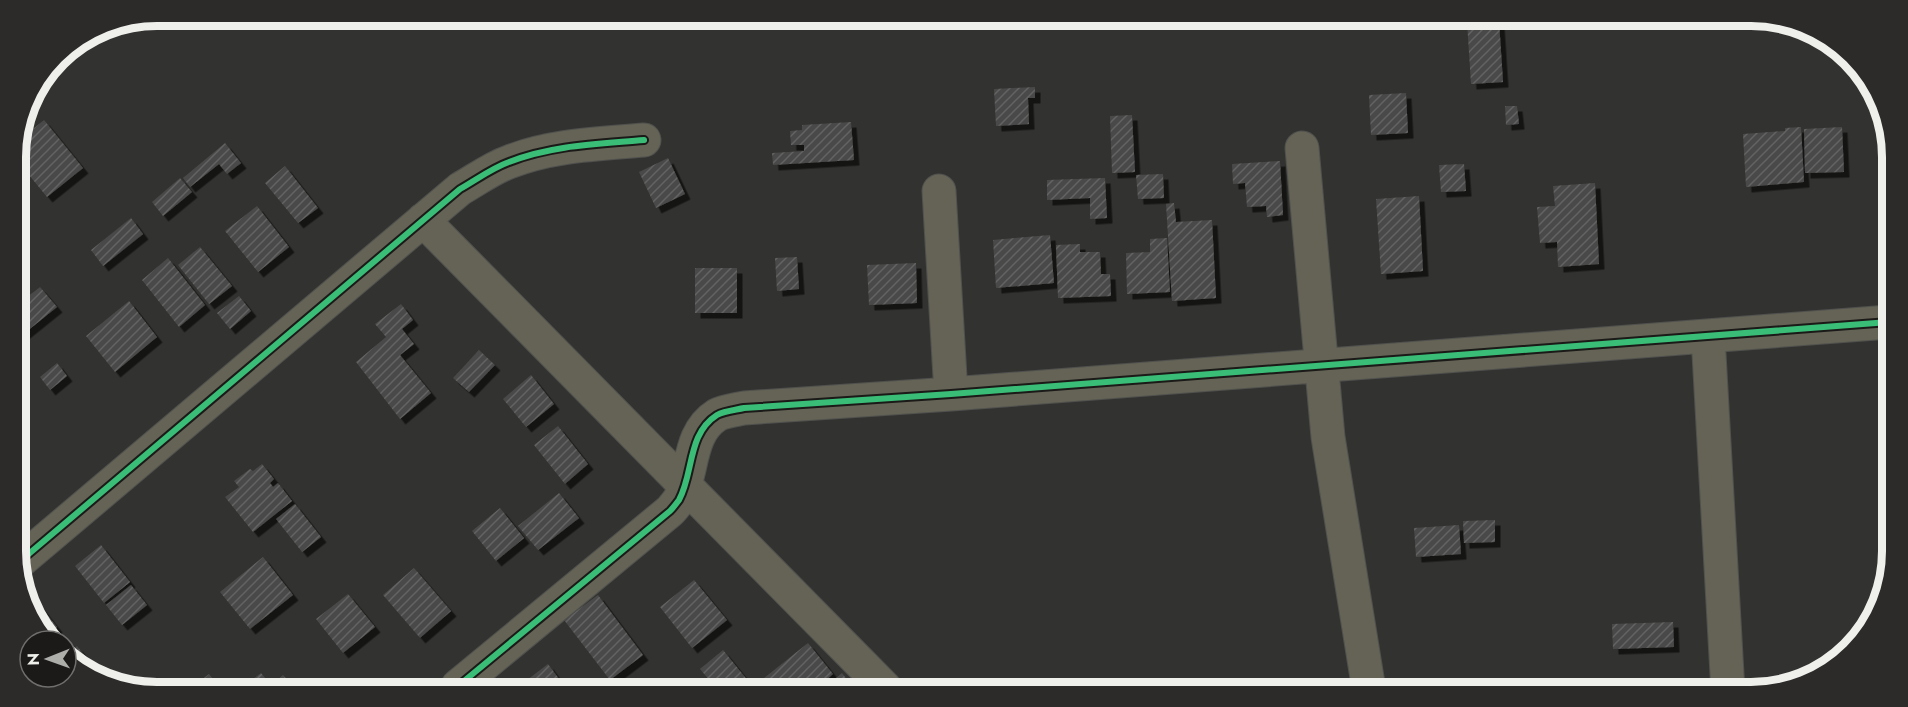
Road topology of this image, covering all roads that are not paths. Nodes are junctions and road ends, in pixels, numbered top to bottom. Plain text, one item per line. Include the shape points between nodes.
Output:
1 (644, 140) dead end
2 (1302, 148) dead end
3 (939, 191) dead end
4 (423, 220) junction
5 (1882, 323) edge
6 (1708, 336) junction
7 (1322, 366) junction
8 (951, 394) junction
9 (685, 483) junction
10 (26, 556) edge
11 (1368, 681) edge
12 (1727, 681) edge
13 (463, 682) edge
14 (879, 682) edge

1 - 4 street via 574,147 507,162 460,189
2 - 7 street
3 - 8 street
4 - 9 street
4 - 10 street
5 - 6 street
6 - 7 street
6 - 12 street
7 - 8 street
7 - 11 street via 1328,437
8 - 9 street via 744,408 717,415 702,429
9 - 13 street via 670,511
9 - 14 street

